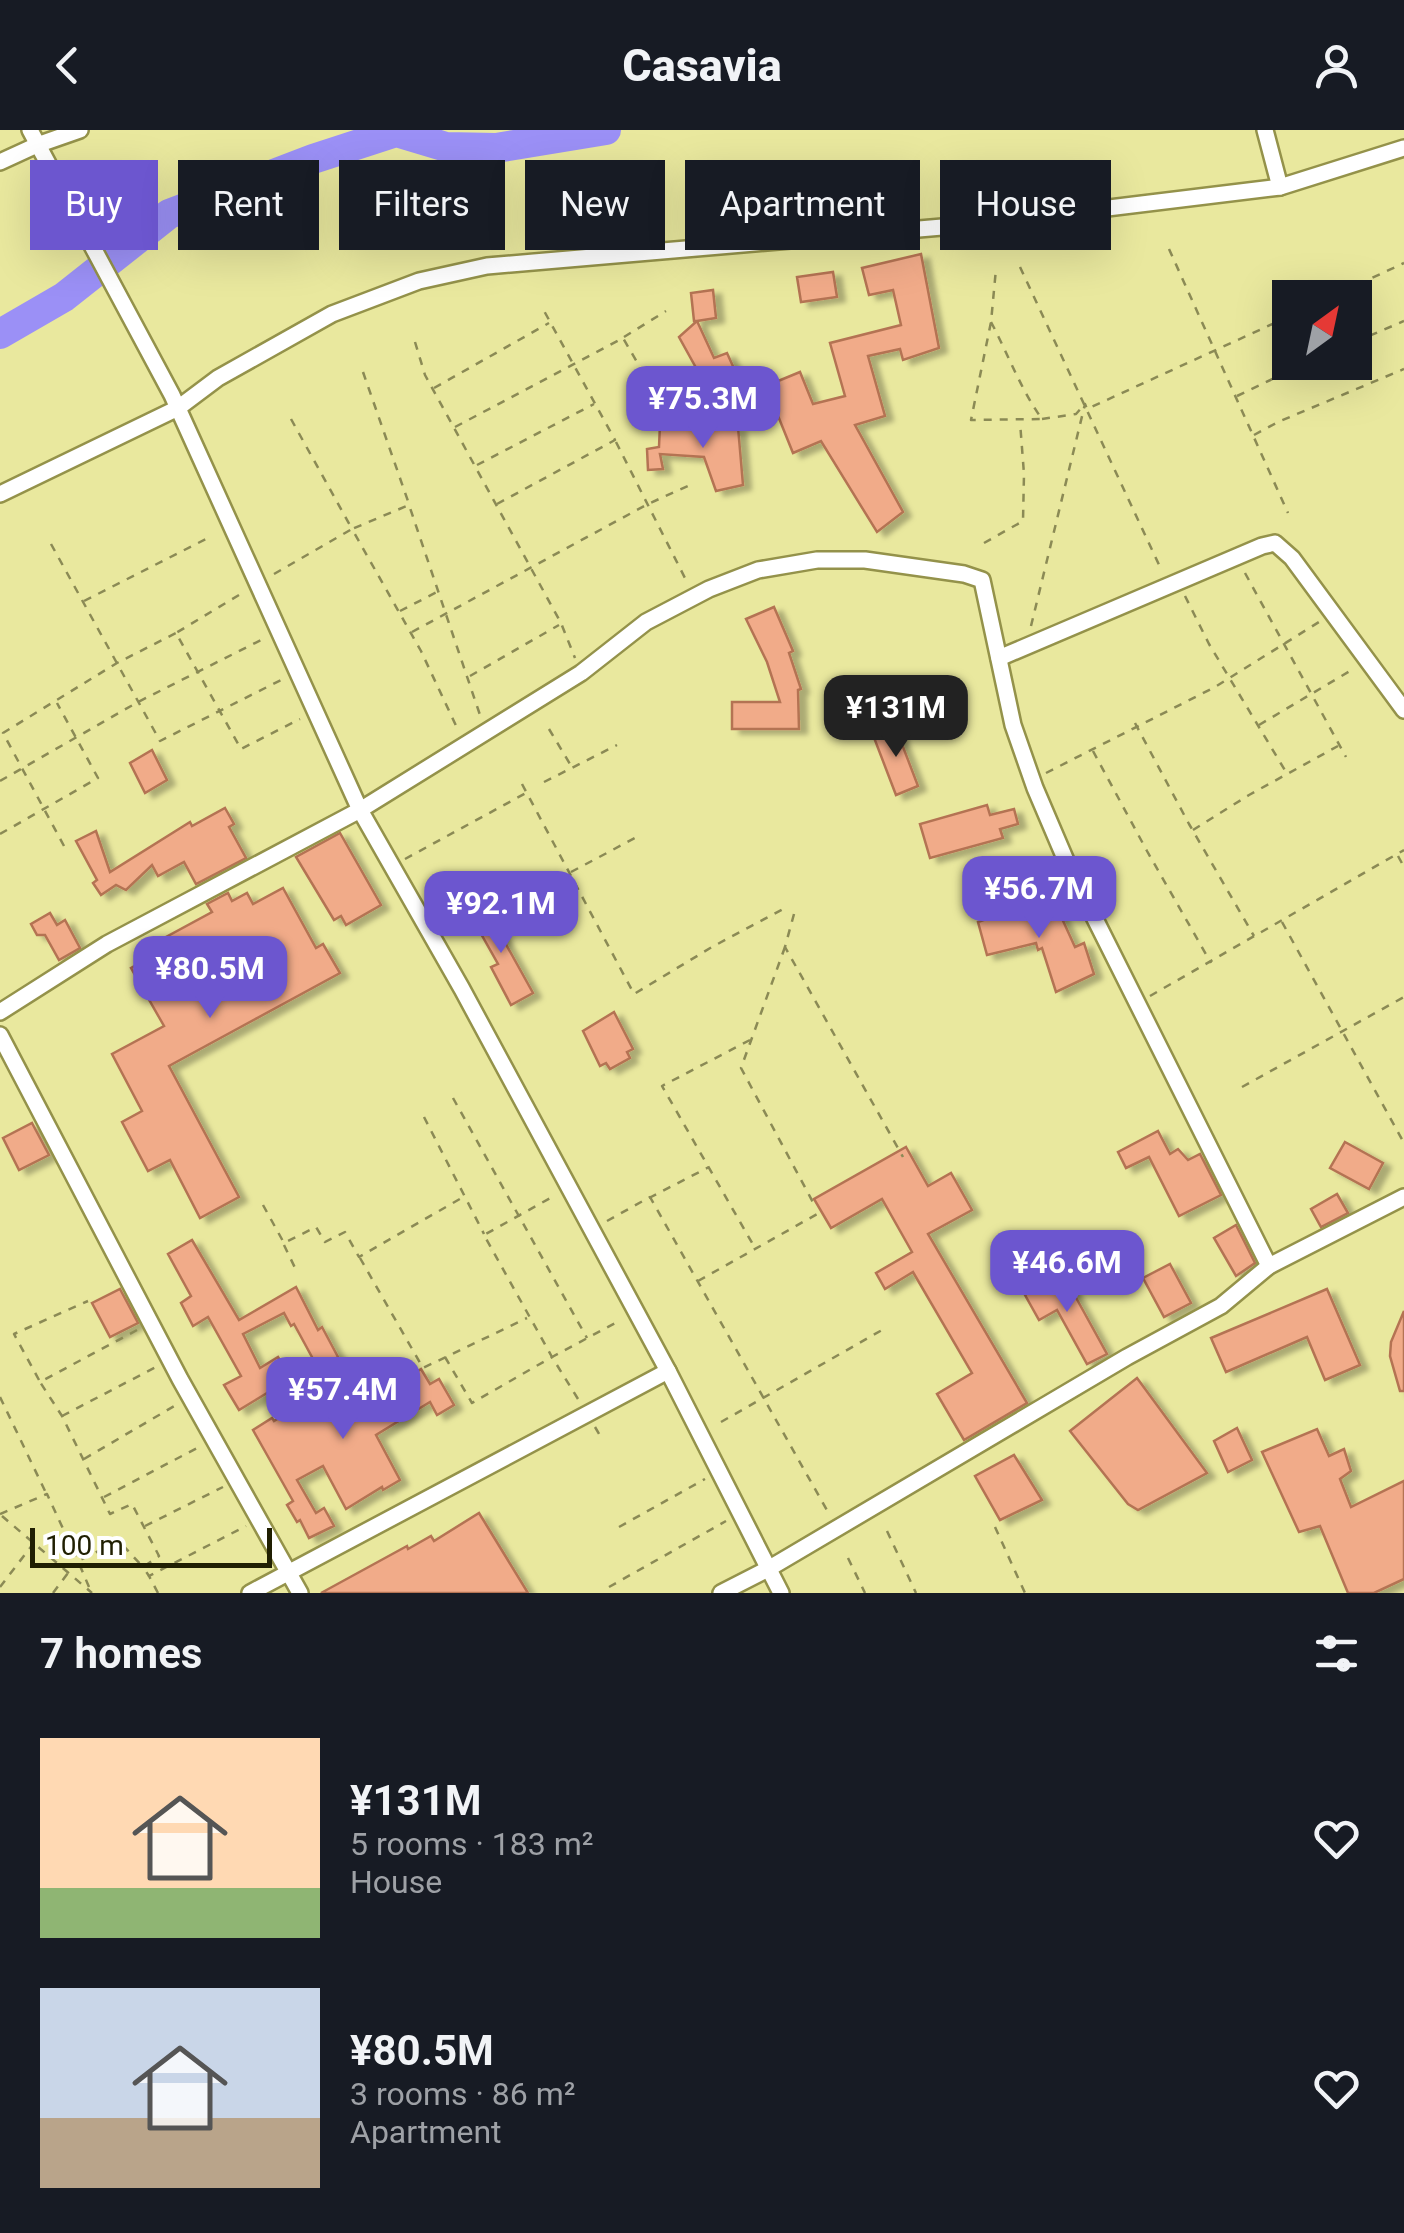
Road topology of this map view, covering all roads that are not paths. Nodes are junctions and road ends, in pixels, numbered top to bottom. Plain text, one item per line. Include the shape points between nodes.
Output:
1 (80, 130) edge
2 (1265, 130) edge
3 (36, 142) edge
4 (1404, 148) edge
5 (0, 162) edge
6 (1280, 187) junction
7 (175, 402) junction
8 (0, 494) edge
9 (1000, 658) junction
10 (1404, 710) edge
11 (360, 810) junction
12 (0, 1012) edge
13 (0, 1035) edge
14 (1404, 1197) edge
15 (1268, 1266) junction
16 (668, 1371) junction
17 (768, 1569) junction
18 (288, 1573) junction
19 (250, 1593) edge
20 (300, 1593) edge
21 (721, 1593) edge
22 (781, 1593) edge

1 - 3 street
2 - 6 street
3 - 5 street
3 - 7 street
4 - 6 street
6 - 7 street via 977,224 488,266 418,281 332,314
7 - 8 street
7 - 11 street
9 - 10 street via 1274,543
9 - 11 street via 982,580 855,559 758,570 646,622 581,673
9 - 15 street via 1012,724 1067,863
11 - 12 street via 106,944
11 - 16 street
13 - 18 street
14 - 15 street
15 - 17 street via 1221,1306
16 - 17 street
16 - 18 street
17 - 21 street
17 - 22 street
18 - 19 street
18 - 20 street

